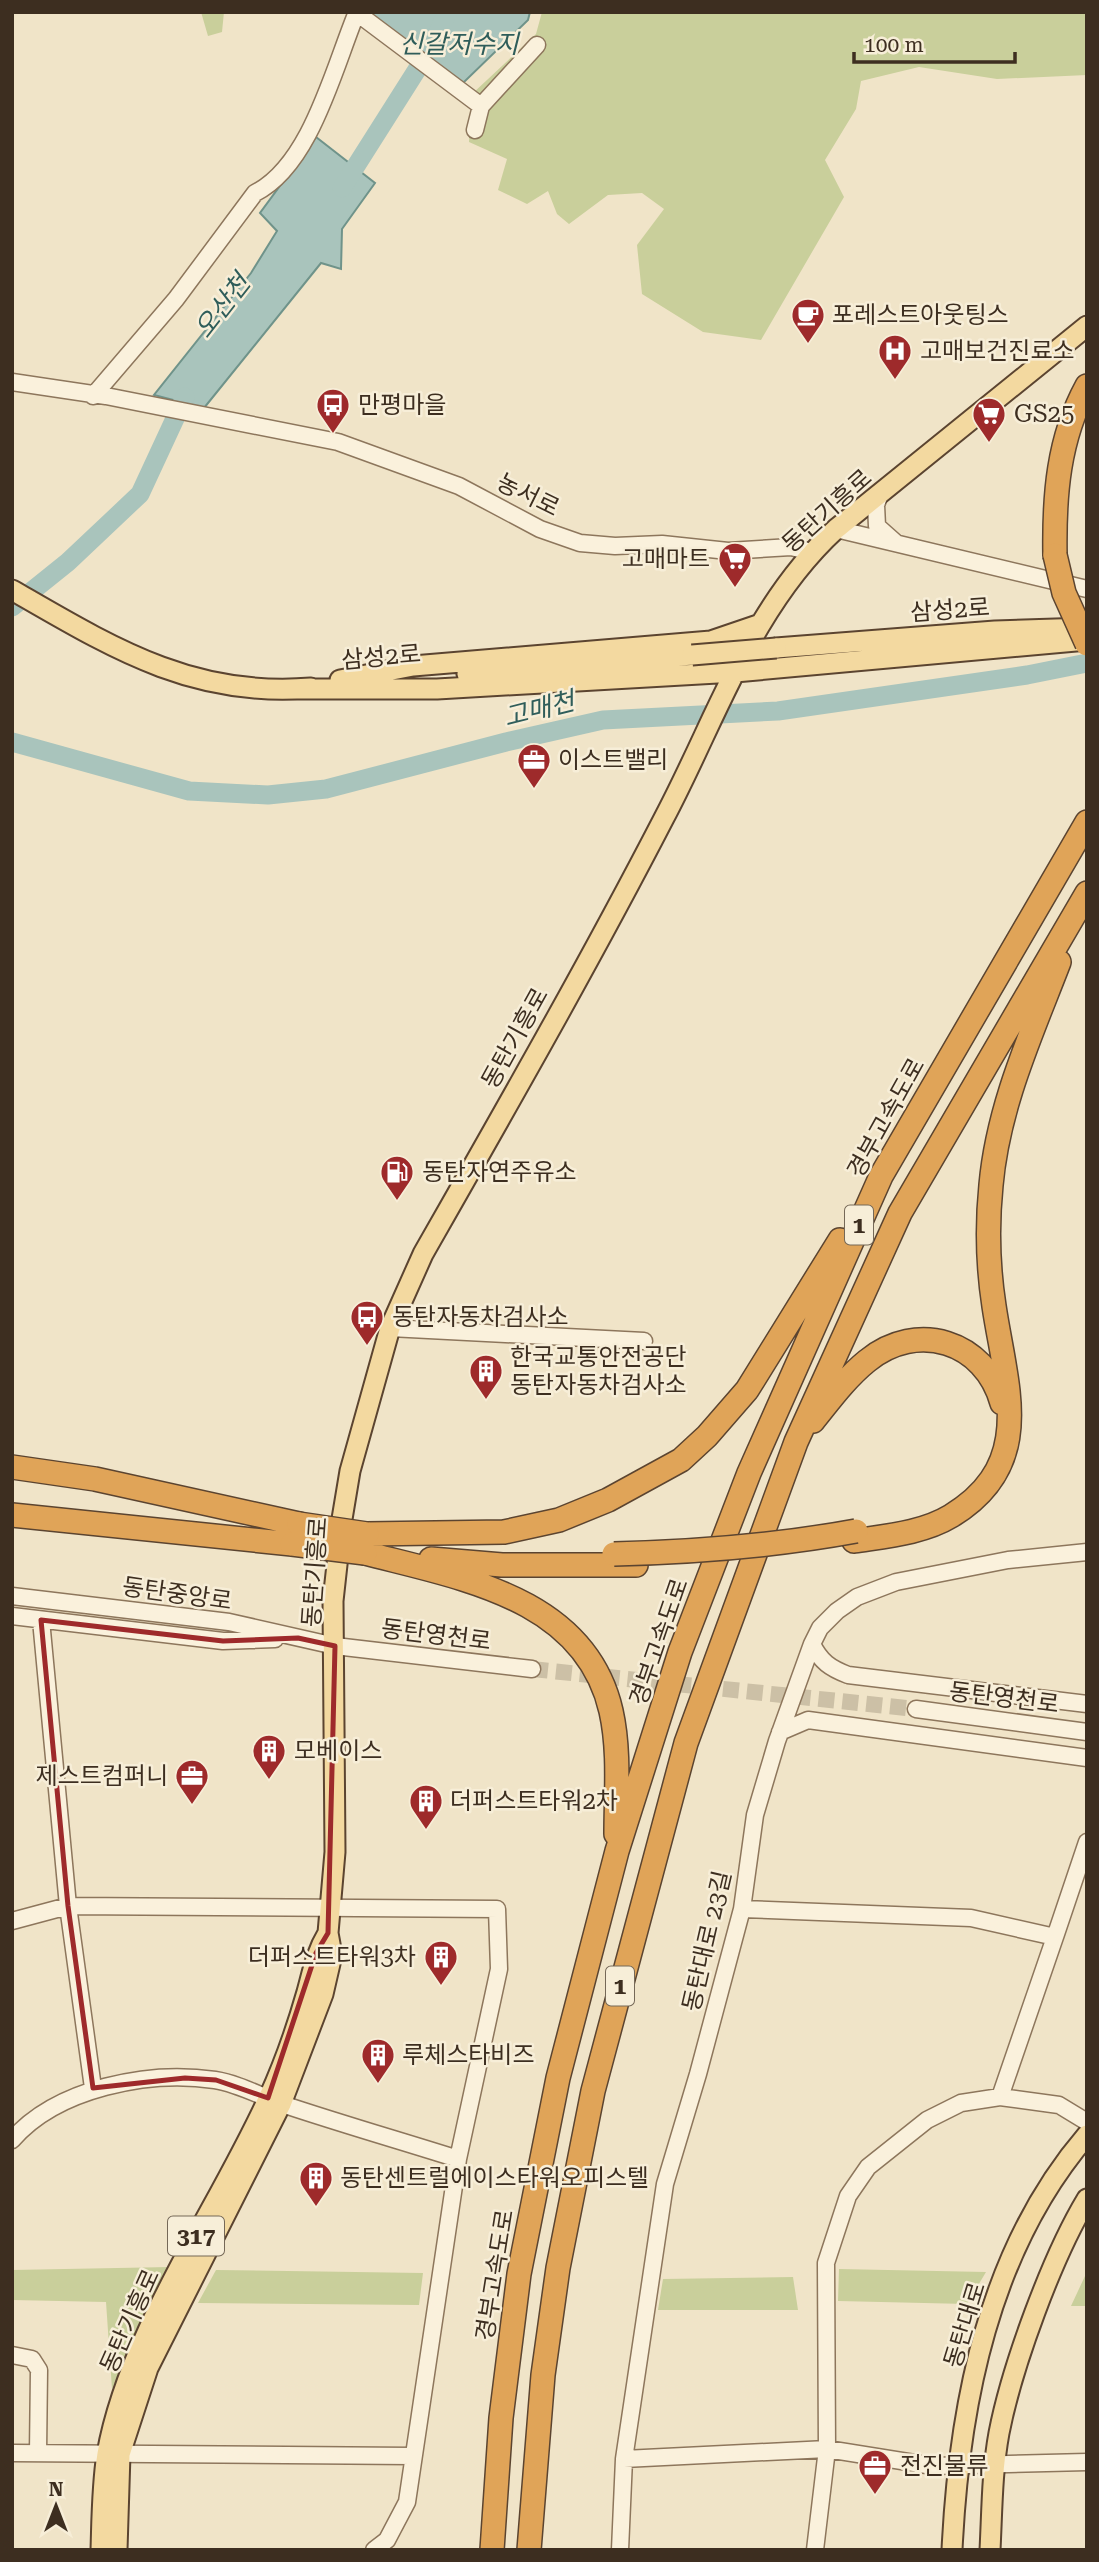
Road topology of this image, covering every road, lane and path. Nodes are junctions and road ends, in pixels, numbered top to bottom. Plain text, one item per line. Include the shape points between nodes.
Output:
1 (359, 15) edge
2 (537, 45) dead end
3 (481, 106) junction
4 (475, 130) dead end
5 (1087, 326) edge
6 (12, 382) edge
7 (1087, 386) edge
8 (100, 396) junction
9 (880, 495) junction
10 (836, 529) junction
11 (897, 543) junction
12 (812, 552) junction
13 (1087, 589) edge
14 (12, 590) edge
15 (758, 625) junction
16 (1086, 633) edge
17 (732, 678) junction
18 (299, 689) junction
19 (1087, 822) edge
20 (1085, 897) edge
21 (881, 1176) junction
22 (390, 1328) junction
23 (644, 1341) dead end
24 (796, 1442) junction
25 (12, 1467) edge
26 (12, 1515) edge
27 (296, 1534) junction
28 (855, 1536) junction
29 (366, 1543) junction
30 (1087, 1552) edge
31 (12, 1595) edge
32 (12, 1616) edge
33 (41, 1620) junction
34 (298, 1638) junction
35 (812, 1644) junction
36 (335, 1646) junction
37 (532, 1670) tunnel mouth
38 (1087, 1704) edge
39 (916, 1709) tunnel mouth
40 (780, 1732) junction
41 (1087, 1732) edge
42 (1087, 1758) edge
43 (1087, 1842) edge
44 (617, 1851) junction
45 (68, 1906) junction
46 (330, 1906) junction
47 (742, 1909) junction
48 (12, 1922) edge
49 (1055, 1937) junction
50 (93, 2088) junction
51 (1000, 2097) junction
52 (275, 2101) junction
53 (1087, 2122) edge
54 (1087, 2135) edge
55 (12, 2140) edge
56 (458, 2159) junction
57 (1087, 2199) edge
58 (12, 2355) edge
59 (827, 2449) junction
60 (12, 2453) edge
61 (38, 2453) junction
62 (114, 2454) junction
63 (412, 2456) junction
64 (624, 2459) junction
65 (1087, 2462) edge
66 (996, 2465) junction
67 (958, 2466) junction
68 (101, 2550) edge
69 (117, 2550) edge
70 (374, 2550) edge
71 (492, 2550) edge
72 (529, 2550) edge
73 (620, 2550) edge
74 (815, 2550) edge
75 (952, 2550) edge
76 (990, 2550) edge

1 - 3 street
1 - 8 street via 313,128 271,185 255,194
2 - 3 street
3 - 4 street
5 - 9 main road, 동탄기흥로 / 317
6 - 8 street
7 - 16 highway, bridge via 1069,425 1057,476 1055,555 1063,593
8 - 12 street, 농서로 via 313,435 355,447 459,486 540,529 580,543 728,551 791,547
9 - 10 main road, 동탄기흥로 / 317
9 - 11 street via 877,526
10 - 11 street
10 - 12 main road, 동탄기흥로 / 317
11 - 13 street
12 - 15 main road, 동탄기흥로 / 317
14 - 18 main road, 삼성2로 via 151,665 235,687
15 - 17 main road, 동탄기흥로 / 317
15 - 18 main road via 711,640 413,666
16 - 17 main road
16 - 18 main road, 삼성2로, bridge via 995,631
17 - 18 main road via 437,689
17 - 22 main road, 동탄기흥로 / 317 via 665,817 423,1254
19 - 21 highway, 경부고속도로 / 1
20 - 24 highway, 1 via 907,1199
20 - 28 highway via 997,1135 990,1266 1012,1414 1010,1441 987,1485 950,1517 921,1529
21 - 29 highway via 747,1390 681,1460 608,1500 559,1520 504,1532
21 - 44 highway, 경부고속도로 / 1 via 744,1486 680,1652
22 - 23 street
22 - 36 main road, 동탄기흥로 / 317 via 348,1483 334,1601
24 - 28 highway via 845,1382 869,1359 899,1343 943,1340 965,1349 997,1386 1002,1429 994,1454 979,1476 941,1506
24 - 72 highway, 1 via 687,1743 593,2091 558,2268 543,2375
25 - 27 highway via 96,1479
26 - 27 highway
27 - 29 highway, bridge
28 - 29 highway, bridge via 709,1551 614,1554
28 - 29 highway via 709,1562 636,1565 502,1565
29 - 44 highway via 509,1594 552,1619 578,1647 600,1678 611,1710
30 - 35 street, 동탄대로 23길 via 995,1562 896,1582 857,1597 837,1611
31 - 34 street, 동탄중앙로 via 229,1622
32 - 33 street
33 - 34 street via 223,1641
33 - 45 street
34 - 36 street, 동탄중앙로
35 - 38 street via 825,1664 848,1675
35 - 40 street, 동탄대로 23길
36 - 37 street, 동탄영천로
36 - 46 main road, 동탄기흥로 / 317 via 335,1852
39 - 41 street, 동탄영천로
40 - 42 street via 808,1720
40 - 47 street, 동탄대로 23길 via 755,1815
43 - 49 street
44 - 71 highway, 경부고속도로 / 1 via 558,2078 519,2274 501,2418
45 - 46 street
45 - 48 street
45 - 50 street
46 - 52 main road, 동탄기흥로 / 317 via 328,1933 316,1953
46 - 56 street via 497,1909 499,1969
47 - 49 street via 971,1918
47 - 64 street, 동탄대로 23길 via 664,2184
49 - 51 street
50 - 52 street via 185,2078 216,2080
50 - 55 street via 58,2106
51 - 53 street via 1059,2105
51 - 59 street via 961,2103 927,2120 868,2167 848,2196 826,2263
52 - 56 street
52 - 62 main road, 동탄기흥로 / 317 via 202,2224 137,2360 119,2408
54 - 67 main road, 동탄대로 via 1034,2211 1014,2253 978,2352
56 - 63 street
57 - 66 main road via 1035,2315 999,2433
58 - 61 street via 32,2359 39,2370
59 - 64 street
59 - 67 street
59 - 74 street
60 - 61 street
61 - 62 street
62 - 63 street
62 - 68 main road, 동탄기흥로 / 317
62 - 69 main road, 동탄기흥로 / 317
63 - 70 street via 407,2502 387,2540
64 - 73 street, 동탄대로 23길
65 - 66 street
66 - 67 street
66 - 76 main road
67 - 75 main road, 동탄대로

